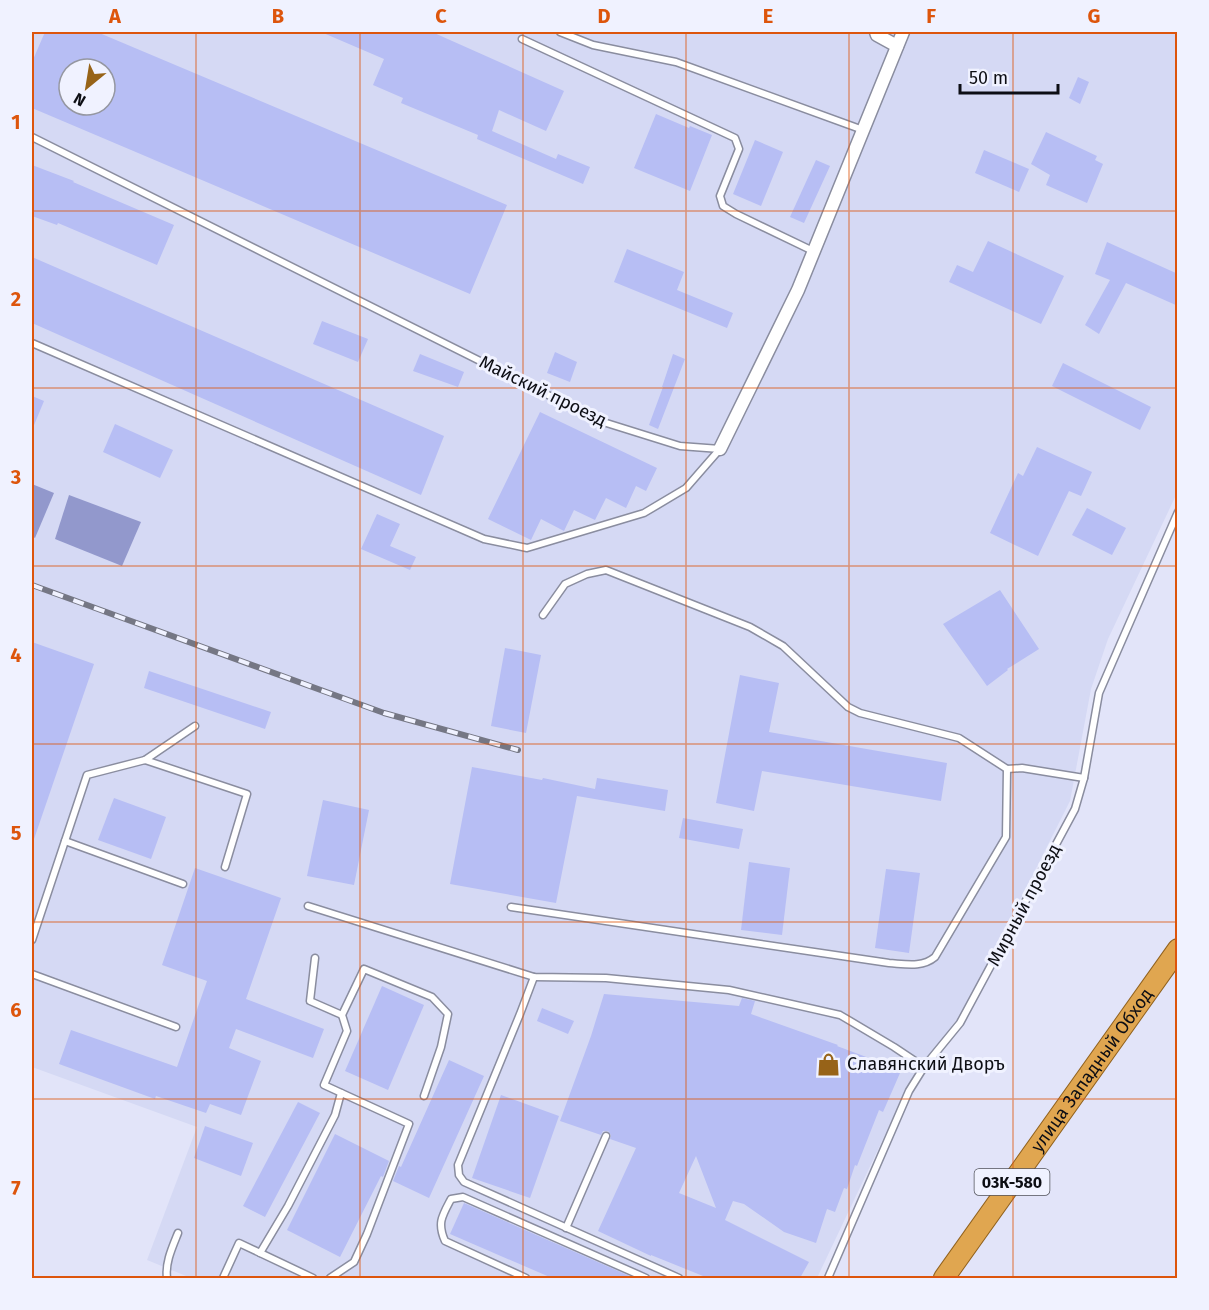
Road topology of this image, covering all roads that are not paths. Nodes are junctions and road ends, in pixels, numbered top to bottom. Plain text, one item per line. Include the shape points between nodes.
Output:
1 (560, 32) edge
2 (876, 32) edge
3 (903, 32) edge
4 (522, 39) dead end
5 (897, 46) junction
6 (863, 130) junction
7 (32, 136) edge
8 (813, 251) junction
9 (32, 343) edge
10 (720, 449) junction
11 (1178, 512) edge
12 (543, 615) dead end
13 (195, 726) dead end
14 (145, 760) junction
15 (1007, 769) junction
16 (1084, 778) junction
17 (65, 841) junction
18 (225, 867) dead end
19 (183, 884) dead end
20 (308, 906) dead end
21 (511, 907) dead end
22 (32, 940) edge
23 (1178, 949) edge
24 (315, 958) dead end
25 (1178, 966) edge
26 (32, 974) edge
27 (534, 977) junction
28 (342, 1015) junction
29 (176, 1027) dead end
30 (924, 1067) junction
31 (341, 1093) junction
32 (424, 1096) dead end
33 (606, 1136) dead end
34 (566, 1228) junction
35 (178, 1233) dead end
36 (260, 1253) junction
37 (167, 1278) edge
38 (223, 1278) edge
39 (313, 1278) edge
40 (330, 1278) edge
41 (526, 1278) edge
42 (646, 1278) edge
43 (679, 1278) edge
44 (828, 1278) edge
45 (944, 1278) edge
46 (954, 1278) edge

1 - 6 lane via 593,45 676,62
2 - 5 street
3 - 5 street
4 - 8 lane via 735,138 739,149 720,196 723,206
5 - 6 street
6 - 8 street
7 - 10 lane, Майский проезд via 600,421 680,446
8 - 10 street via 798,290
9 - 10 lane via 484,539 527,548 645,513 686,488
11 - 16 lane, Мирный проезд via 1099,693
12 - 15 lane via 565,584 606,570 750,627 783,646 848,707 860,713 959,738
13 - 14 lane
14 - 17 lane via 87,775
14 - 18 lane via 247,794
15 - 16 lane
15 - 21 lane via 1006,837 935,957 925,964 889,963
16 - 30 lane, Мирный проезд via 1075,809 973,1002
17 - 19 lane
17 - 22 lane
20 - 27 lane
23 - 45 highway, улица Западный Обход / 03К-580
24 - 28 lane via 310,1001
25 - 46 highway, улица Западный Обход / 03К-580
26 - 29 lane
27 - 30 lane via 606,978 729,990 829,1013
27 - 34 lane via 458,1165 459,1175 464,1182
28 - 31 lane via 347,1031 324,1085
28 - 32 lane via 364,969 432,997 448,1014
30 - 44 lane, Мирный проезд via 909,1091
31 - 36 lane via 335,1115
31 - 40 lane via 409,1124 354,1262
33 - 34 lane
34 - 43 lane
35 - 37 lane via 168,1261
36 - 38 lane via 239,1243
36 - 39 lane
41 - 42 lane via 445,1241 440,1229 451,1199 463,1197

